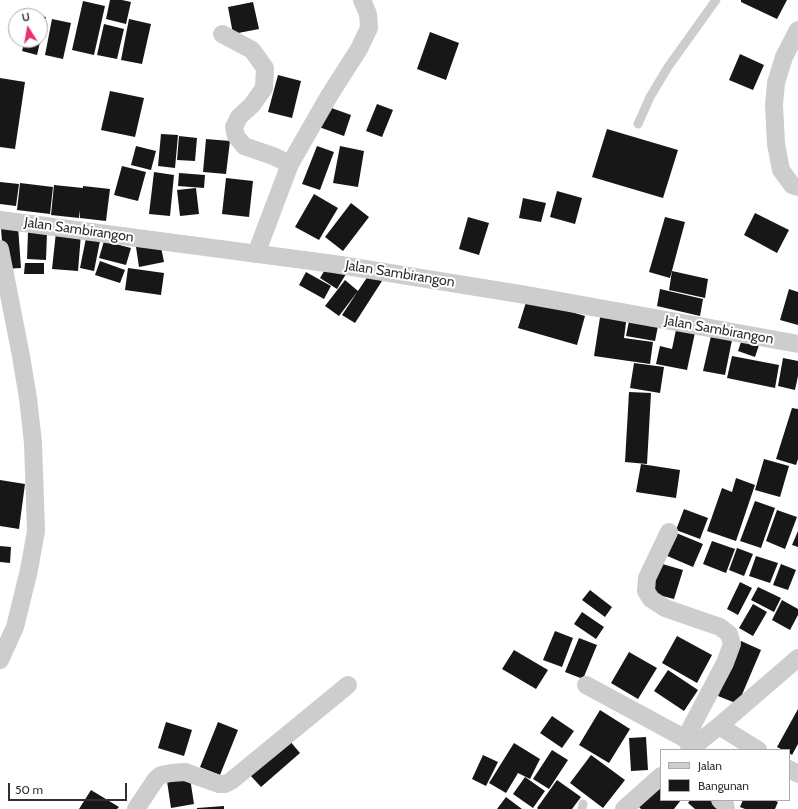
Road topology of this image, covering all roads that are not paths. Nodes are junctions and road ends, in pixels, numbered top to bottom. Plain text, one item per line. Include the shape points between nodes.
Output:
1 (362, 0) edge
2 (716, 0) edge
3 (798, 30) edge
4 (222, 34) dead end
5 (638, 124) dead end
6 (290, 164) junction
7 (798, 187) edge
8 (0, 220) edge
9 (0, 249) edge
10 (256, 254) junction
11 (798, 344) edge
12 (669, 532) dead end
13 (798, 658) edge
14 (0, 660) edge
15 (348, 685) dead end
16 (586, 685) dead end
17 (719, 726) junction
18 (690, 745) edge
19 (756, 749) edge
20 (660, 777) edge
21 (136, 809) edge
22 (624, 809) edge

1 - 6 street via 368,14 369,28
2 - 5 lane via 668,67
3 - 7 street via 784,57 776,83 774,105 776,144 781,170 792,185
4 - 6 street via 252,50 264,68 264,88 252,105 239,117 234,127 236,136 244,146
6 - 10 street
8 - 10 street, Jalan Sambirangon
9 - 14 street via 28,398 33,443 36,531 15,627
10 - 11 street, Jalan Sambirangon via 518,294
12 - 18 street via 647,578 646,591 651,599 665,608 720,627 728,634 732,644
13 - 17 street
15 - 21 street via 231,781 219,784 185,772 161,775
16 - 18 street
17 - 18 street
17 - 19 street
20 - 22 street

